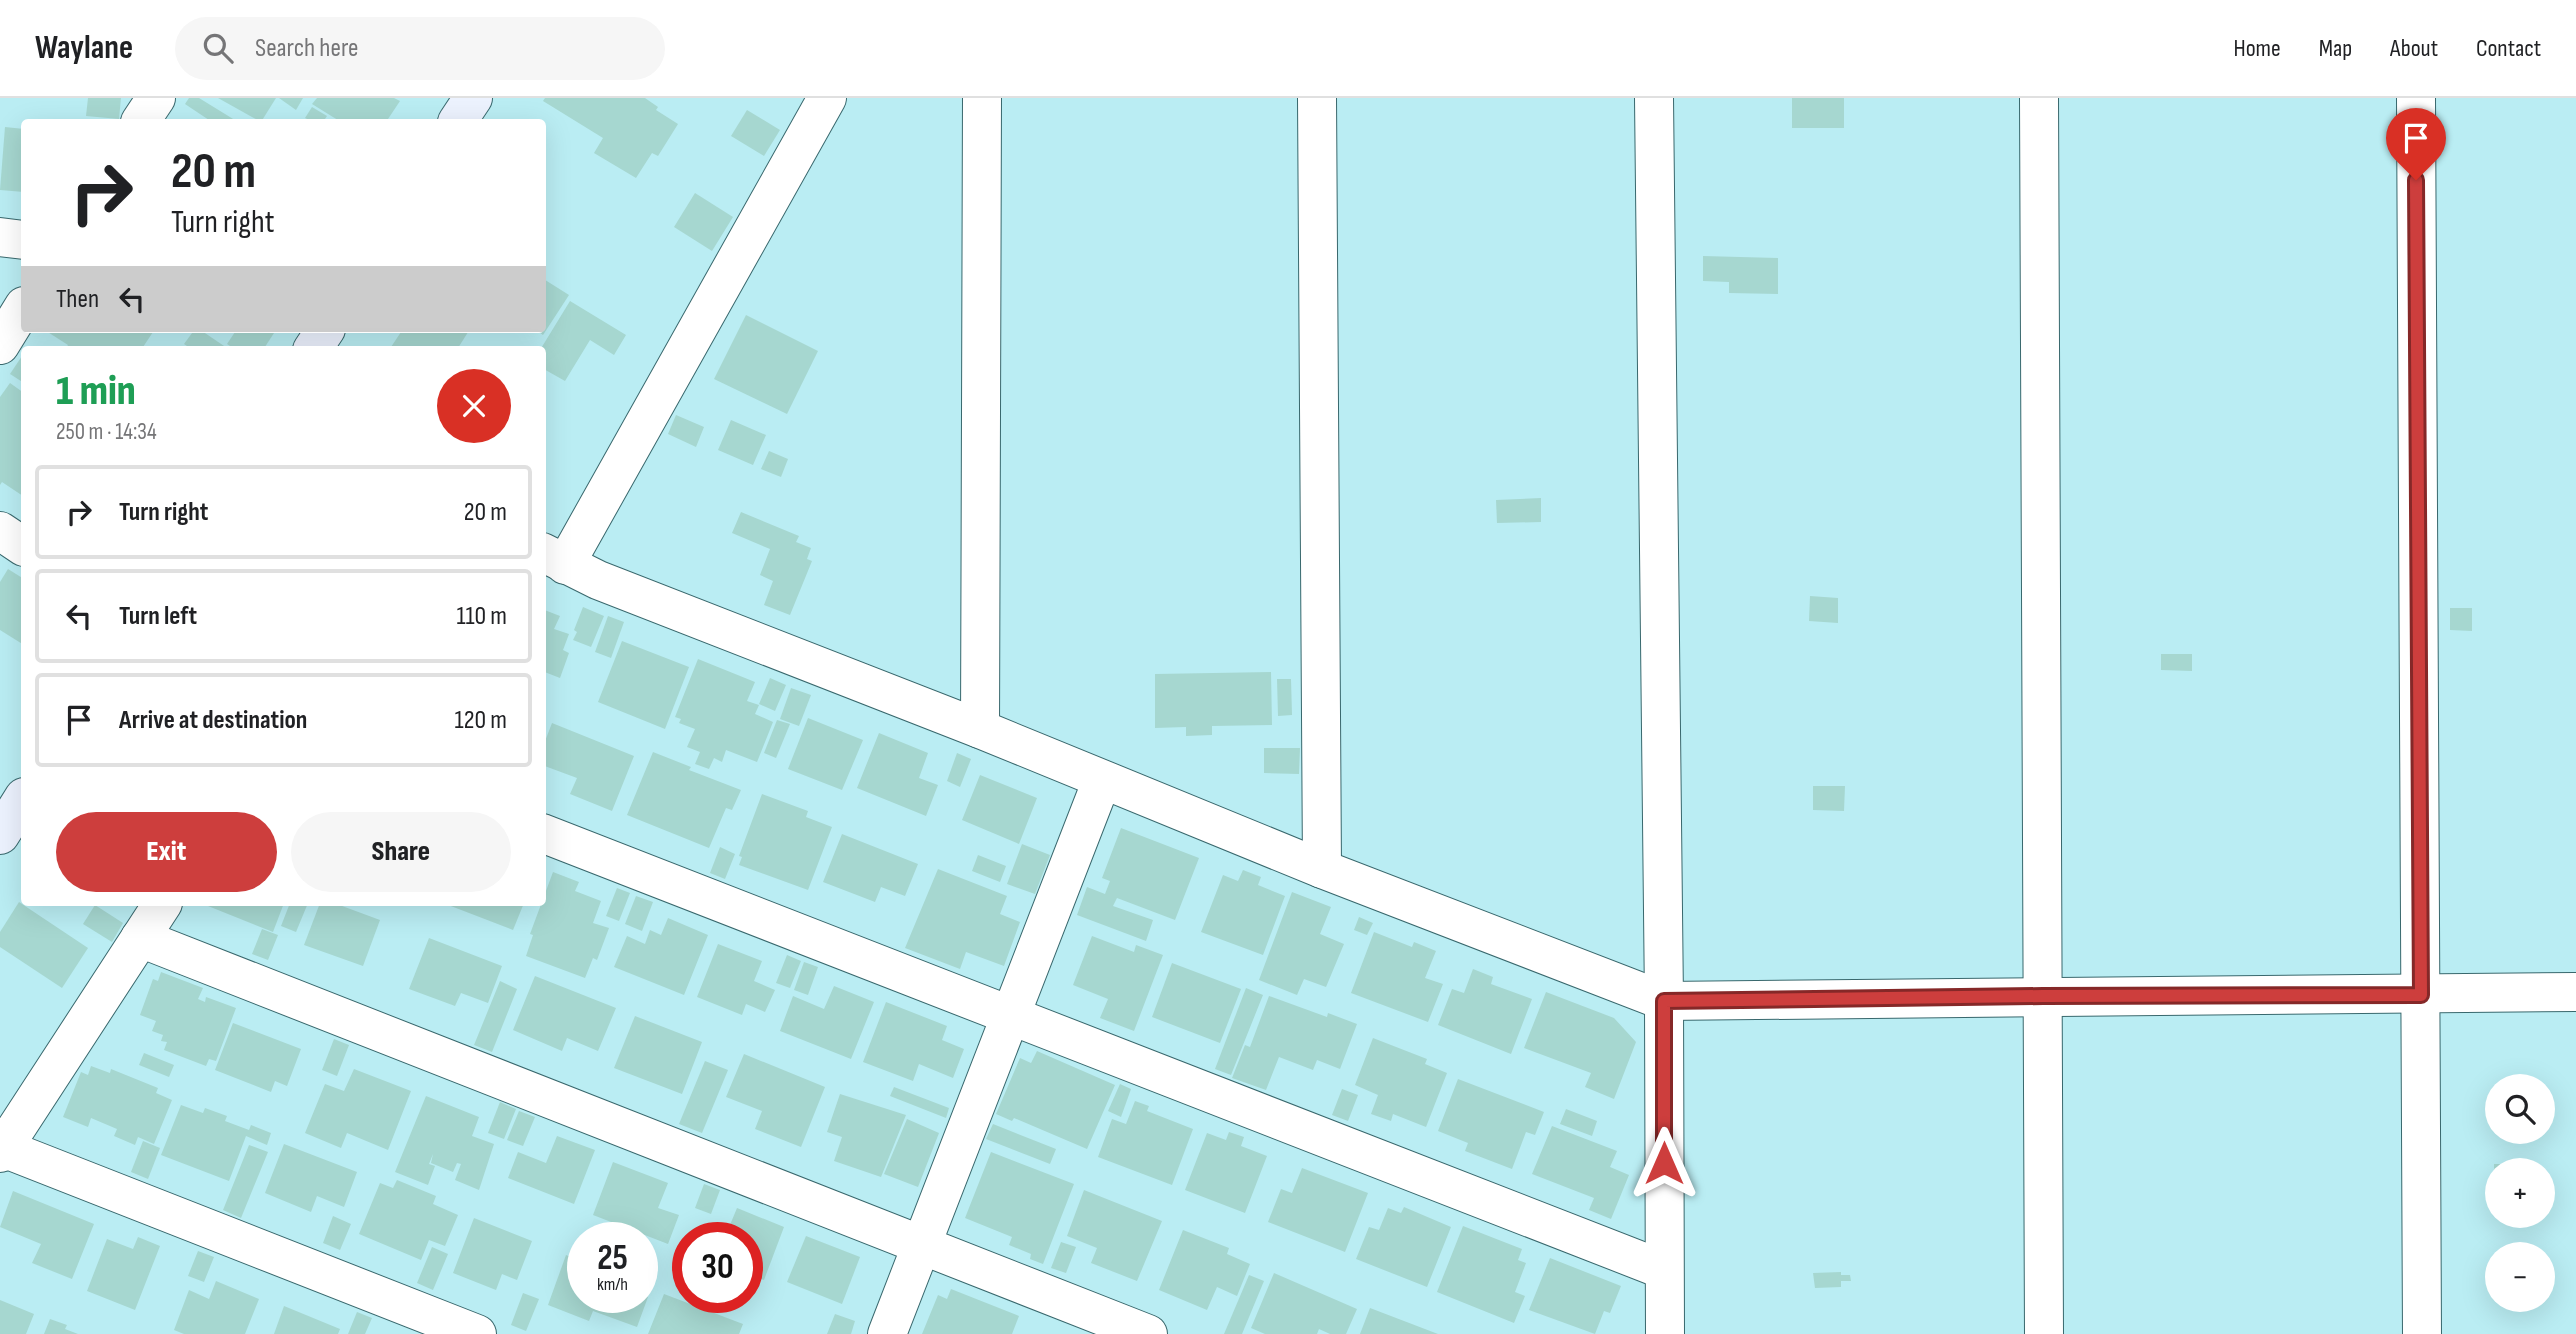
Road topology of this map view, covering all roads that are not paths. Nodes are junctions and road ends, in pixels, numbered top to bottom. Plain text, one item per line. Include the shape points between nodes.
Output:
1 (156, 98) edge
2 (473, 98) edge
3 (827, 98) edge
4 (982, 98) edge
5 (1317, 98) edge
6 (1654, 98) edge
7 (2039, 98) edge
8 (2416, 98) edge
9 (143, 119) edge
10 (459, 119) edge
11 (0, 237) edge
12 (21, 240) edge
13 (21, 311) edge
14 (0, 345) edge
15 (0, 531) edge
16 (21, 545) edge
17 (554, 558) edge
18 (980, 729) junction
19 (1102, 780) junction
20 (21, 802) edge
21 (0, 835) edge
22 (546, 835) edge
23 (1322, 869) junction
24 (161, 906) edge
25 (140, 939) junction
26 (2576, 992) edge
27 (2421, 995) junction
28 (2043, 996) junction
29 (1664, 1001) junction
30 (1010, 1017) junction
31 (2, 1150) edge
32 (922, 1246) junction
33 (1664, 1270) junction
34 (477, 1334) edge
35 (887, 1334) edge
36 (1148, 1334) edge
37 (1665, 1334) edge
38 (2044, 1334) edge
39 (2422, 1334) edge

1 - 9 street
2 - 10 street
3 - 17 street
4 - 18 street
5 - 23 street
6 - 29 street
7 - 28 street
8 - 27 street
11 - 12 street
13 - 14 street
15 - 16 street
17 - 18 street via 598,580
18 - 19 street
19 - 23 street
19 - 30 street
20 - 21 street
22 - 30 street
23 - 29 street
24 - 25 street
25 - 31 street
25 - 32 street
26 - 27 street
27 - 28 street
27 - 39 street
28 - 29 street
28 - 38 street
29 - 33 street
30 - 32 street
30 - 33 street
31 - 34 street
32 - 35 street
32 - 36 street
33 - 37 street

